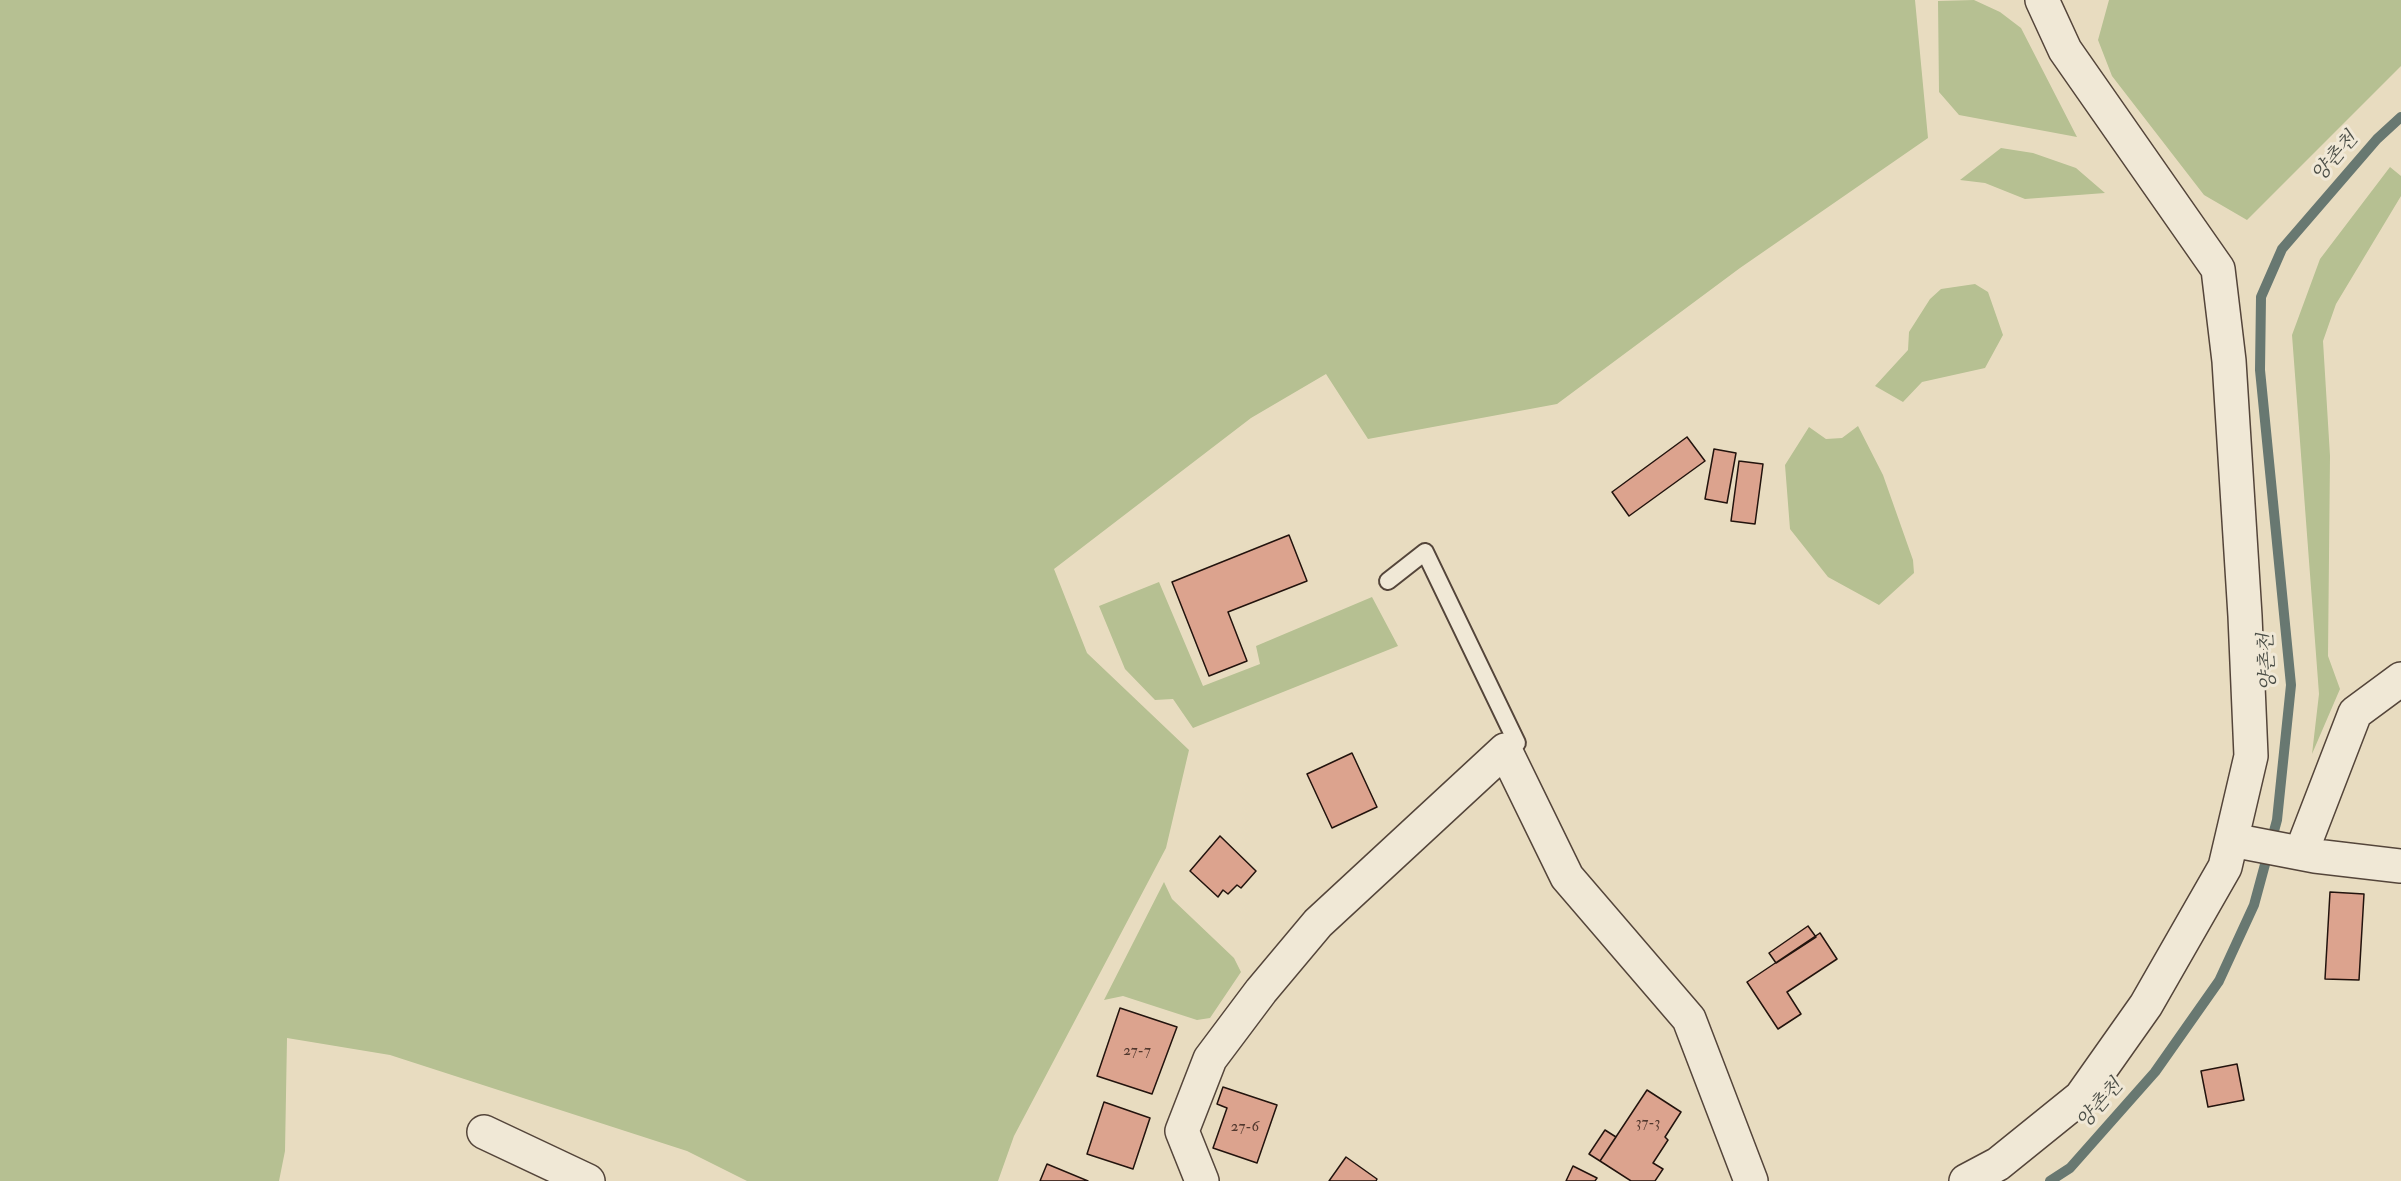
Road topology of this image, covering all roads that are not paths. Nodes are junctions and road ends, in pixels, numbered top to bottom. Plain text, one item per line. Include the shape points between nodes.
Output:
1 (2042, 0) edge
2 (1388, 581) dead end
3 (2401, 679) edge
4 (1505, 750) junction
5 (2238, 841) junction
6 (2297, 853) junction
7 (2401, 866) edge
8 (484, 1131) dead end
9 (588, 1181) edge
10 (1202, 1181) edge
11 (1751, 1181) edge
12 (1966, 1181) edge

1 - 5 street via 2065,50 2218,269 2229,361 2251,756
2 - 4 lane via 1425,552 1517,743
3 - 6 street via 2355,713
4 - 10 street via 1318,923 1210,1059 1182,1131
4 - 11 street via 1567,877 1689,1019
5 - 6 street
5 - 12 street via 2146,1005 2081,1097 1998,1164
6 - 7 street
8 - 9 street

